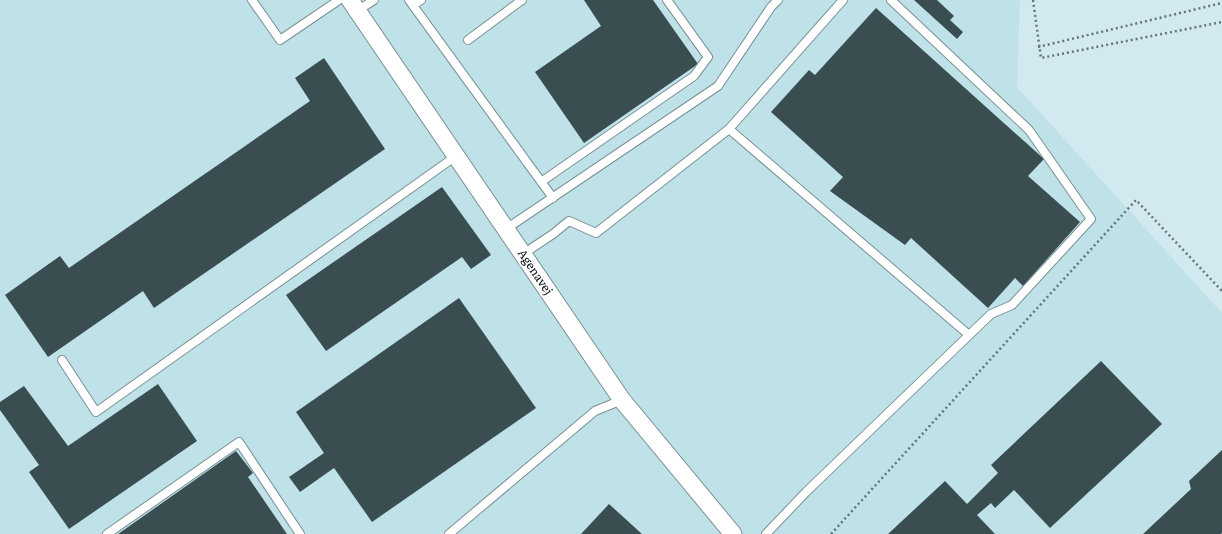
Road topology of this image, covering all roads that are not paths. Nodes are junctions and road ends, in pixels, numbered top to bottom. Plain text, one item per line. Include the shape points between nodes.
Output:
1 (252, 0) edge
2 (339, 0) edge
3 (374, 0) edge
4 (420, 0) edge
5 (522, 0) edge
6 (667, 0) edge
7 (778, 0) edge
8 (843, 0) edge
9 (891, 0) edge
10 (411, 3) edge
11 (354, 5) edge
12 (468, 40) dead end
13 (729, 129) junction
14 (456, 156) junction
15 (541, 182) junction
16 (553, 198) junction
17 (506, 229) junction
18 (523, 254) junction
19 (969, 335) junction
20 (62, 360) dead end
21 (622, 400) junction
22 (107, 534) edge
23 (300, 534) edge
24 (449, 534) edge
25 (733, 534) edge
26 (766, 534) edge

1 - 2 lane via 280,40
3 - 11 lane
4 - 10 lane
5 - 12 lane
6 - 15 lane via 708,57 694,76
7 - 16 lane via 718,86
8 - 13 lane
9 - 19 lane via 1029,130 1091,219 1012,305 991,314
10 - 15 lane
11 - 14 street, Agenavej
13 - 18 lane via 596,233 569,221
13 - 19 lane
14 - 17 street, Agenavej
14 - 20 lane via 96,412
15 - 16 lane
16 - 17 lane
17 - 18 street, Agenavej
18 - 21 street, Agenavej
19 - 26 lane
21 - 24 lane via 595,411
21 - 25 street, Agenavej
22 - 23 lane via 239,442

